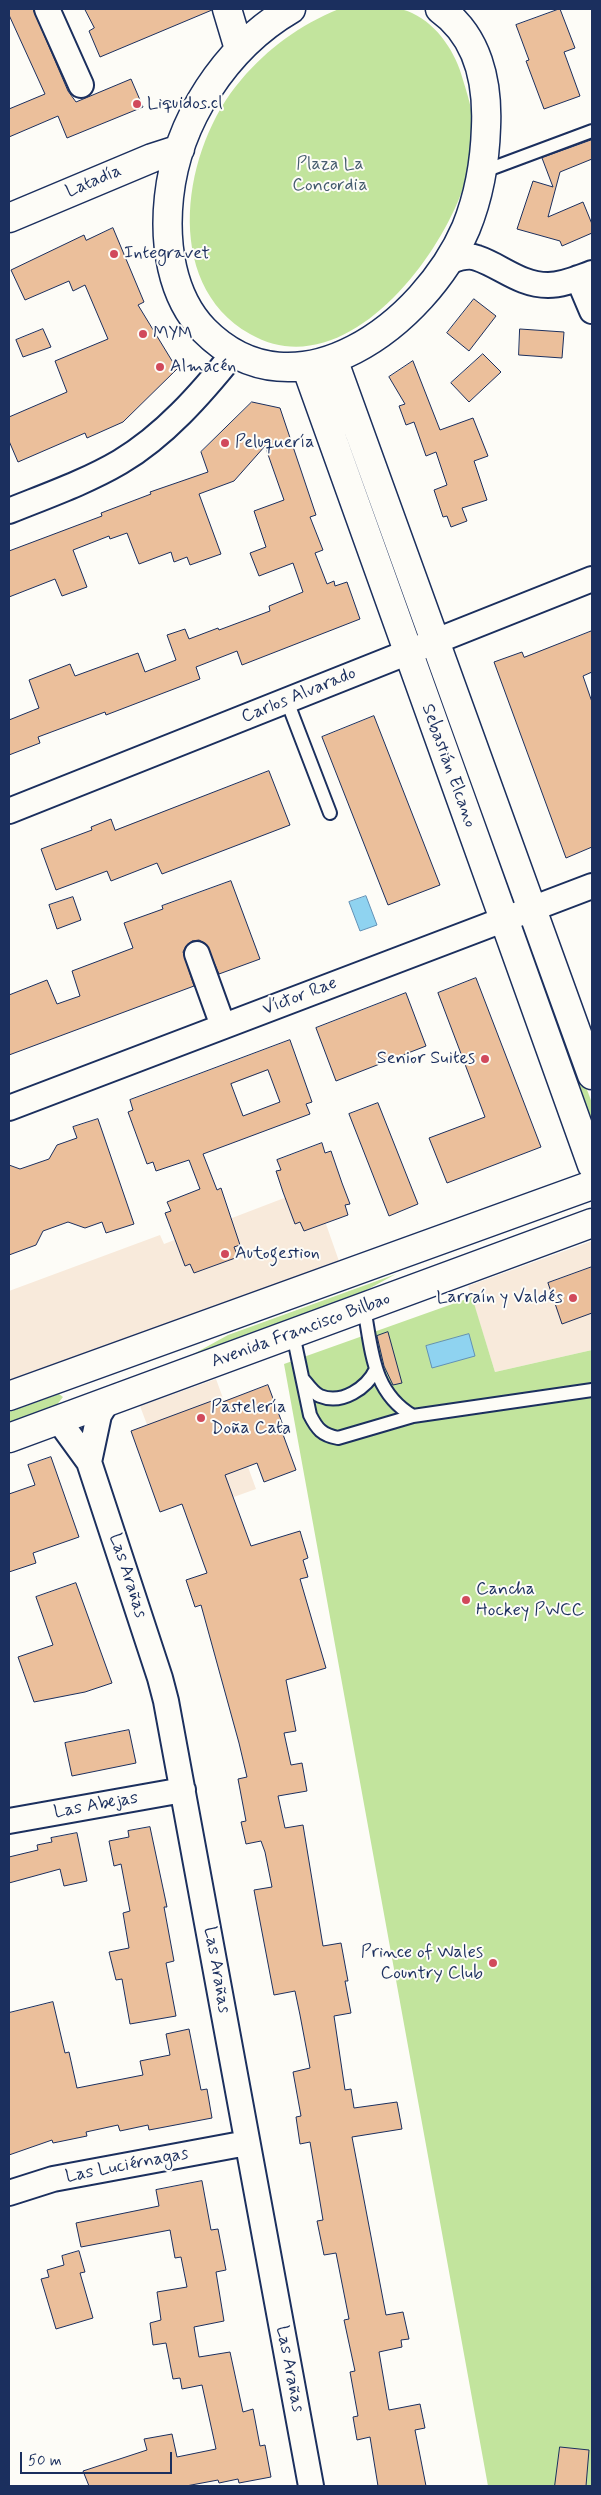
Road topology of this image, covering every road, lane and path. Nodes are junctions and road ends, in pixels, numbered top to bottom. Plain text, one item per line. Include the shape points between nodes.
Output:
1 (47, 9) edge
2 (227, 9) edge
3 (276, 12) edge
4 (454, 12) edge
5 (239, 49) junction
6 (81, 85) dead end
7 (592, 131) edge
8 (180, 149) junction
9 (482, 172) junction
10 (9, 218) edge
11 (466, 226) junction
12 (476, 257) junction
13 (447, 262) junction
14 (585, 276) edge
15 (592, 311) edge
16 (233, 354) junction
17 (333, 359) junction
18 (306, 366) junction
19 (9, 511) edge
20 (592, 582) edge
21 (436, 642) junction
22 (407, 653) junction
23 (287, 701) junction
24 (9, 811) edge
25 (330, 813) dead end
26 (592, 886) edge
27 (532, 909) junction
28 (503, 920) junction
29 (197, 954) dead end
30 (223, 1026) junction
31 (592, 1075) edge
32 (9, 1108) edge
33 (592, 1165) edge
34 (592, 1185) edge
35 (592, 1223) edge
36 (364, 1308) junction
37 (293, 1334) junction
38 (108, 1359) junction
39 (376, 1369) junction
40 (302, 1377) junction
41 (592, 1390) edge
42 (9, 1396) edge
43 (107, 1402) junction
44 (412, 1416) junction
45 (61, 1419) junction
46 (9, 1438) edge
47 (89, 1462) junction
48 (183, 1790) junction
49 (9, 1821) edge
50 (247, 2143) junction
51 (9, 2194) edge
52 (311, 2486) edge

1 - 6 street
2 - 5 street
3 - 5 street
4 - 9 street via 468,37 482,76 487,114
5 - 8 street via 203,99
7 - 9 lane
8 - 10 street, Latadía
8 - 16 street via 170,185 167,222 174,275 192,316
9 - 11 street
11 - 12 street
11 - 13 street
12 - 13 street
12 - 14 street via 529,283 553,285
13 - 17 street via 421,296 393,324 367,343
14 - 15 street
16 - 18 street via 274,367
16 - 19 street via 178,416 142,447 102,472
17 - 18 street
17 - 21 street, Sebastián Elcano
18 - 22 street, Sebastián Elcano
20 - 21 street, Carlos Alvarado
21 - 22 street, Carlos Alvarado
21 - 27 street, Sebastián Elcano
22 - 23 street, Carlos Alvarado
22 - 28 street, Sebastián Elcano
23 - 24 street, Carlos Alvarado
23 - 25 lane
26 - 27 street, Víctor Rae
27 - 28 street, Víctor Rae
27 - 31 street, Sebastián Elcano
28 - 30 street, Víctor Rae
28 - 33 street, Sebastián Elcano
29 - 30 street
30 - 32 street, Víctor Rae
34 - 38 street
35 - 36 street, Avenida Francisco Bilbao
36 - 37 street, Avenida Francisco Bilbao
36 - 39 lane
37 - 40 lane
37 - 43 street, Avenida Francisco Bilbao
38 - 42 street
38 - 45 street via 68,1395 62,1404
39 - 40 lane via 360,1390 337,1398 318,1395
39 - 44 lane via 388,1397
40 - 44 lane via 310,1415 325,1435 338,1438
41 - 44 lane
43 - 45 street, Avenida Francisco Bilbao
43 - 47 street via 99,1415
45 - 46 street, Avenida Francisco Bilbao
45 - 47 street, Las Arañas
47 - 48 street, Las Arañas via 160,1678
48 - 49 street, Las Abejas
48 - 50 street, Las Arañas
50 - 51 street, Las Luciérnagas via 53,2180
50 - 52 street, Las Arañas

